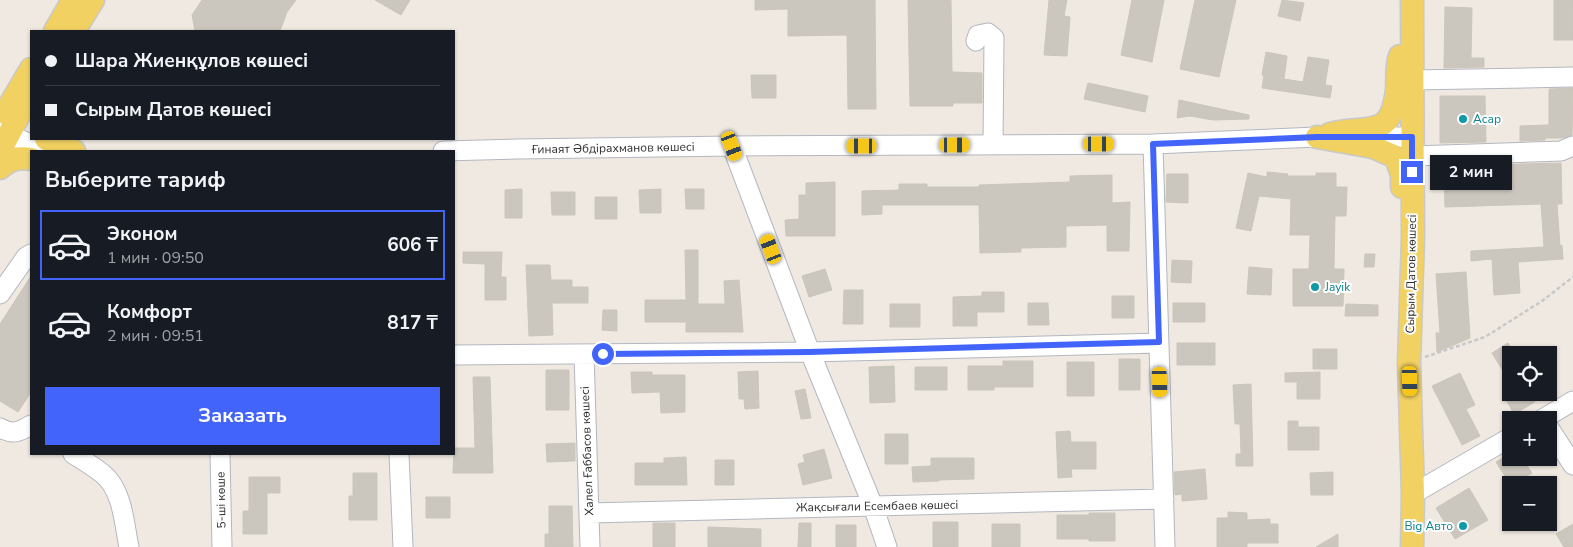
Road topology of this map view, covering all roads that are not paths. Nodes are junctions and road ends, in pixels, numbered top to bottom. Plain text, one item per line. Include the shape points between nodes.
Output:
1 (73, 0) edge
2 (93, 0) edge
3 (1412, 0) edge
4 (56, 30) edge
5 (75, 30) edge
6 (976, 40) dead end
7 (1413, 44) junction
8 (30, 71) edge
9 (1573, 76) edge
10 (1413, 80) junction
11 (30, 98) edge
12 (2, 135) edge
13 (1317, 137) junction
14 (48, 140) edge
15 (1153, 144) junction
16 (993, 145) junction
17 (732, 146) junction
18 (1573, 146) edge
19 (1412, 147) junction
20 (44, 150) edge
21 (72, 150) edge
22 (455, 151) edge
23 (30, 159) edge
24 (0, 168) edge
25 (1413, 237) junction
26 (30, 255) edge
27 (0, 294) edge
28 (1159, 342) junction
29 (810, 352) junction
30 (584, 354) junction
31 (455, 355) edge
32 (1573, 401) edge
33 (1557, 413) edge
34 (30, 426) edge
35 (0, 428) edge
36 (1557, 441) edge
37 (1502, 442) edge
38 (74, 455) edge
39 (220, 455) edge
40 (399, 455) edge
41 (1573, 465) edge
42 (1413, 494) junction
43 (1164, 499) junction
44 (873, 506) junction
45 (590, 513) junction
46 (129, 547) edge
47 (222, 547) edge
48 (403, 547) edge
49 (590, 547) edge
50 (887, 547) edge
51 (1165, 547) edge
52 (1412, 547) edge

1 - 4 main road
2 - 5 main road
3 - 7 main road, Сырым Датов көшесі
6 - 16 street via 978,34 988,33 994,38
7 - 10 main road, Сырым Датов көшесі
7 - 13 main road via 1400,54 1395,103 1390,117 1382,126
8 - 12 main road
9 - 10 street
10 - 19 main road, Сырым Датов көшесі
11 - 12 main road
12 - 20 street
13 - 15 street, Ғинаят Әбдірахманов көшесі
13 - 19 street, Ғинаят Әбдірахманов көшесі
13 - 25 main road via 1373,147 1396,157 1402,175 1402,218
14 - 21 main road
15 - 16 street, Ғинаят Әбдірахманов көшесі
15 - 28 street
16 - 17 street, Ғинаят Әбдірахманов көшесі
17 - 22 street, Ғинаят Әбдірахманов көшесі
17 - 29 street
18 - 19 street, Ғинаят Әбдірахманов көшесі via 1561,151
19 - 25 main road, Сырым Датов көшесі
23 - 24 main road via 9,160
25 - 42 main road, Сырым Датов көшесі via 1409,362
26 - 27 street
28 - 29 street
28 - 43 street
29 - 30 street
29 - 44 street
30 - 31 street
30 - 45 street, Халел Ғаббасов көшесі
32 - 33 street
34 - 35 street via 20,432
36 - 41 street
37 - 42 street
38 - 46 street via 104,475 114,488
39 - 47 street, 5-шi көше
40 - 48 street
42 - 52 main road, Сырым Датов көшесі
43 - 44 street, Жақсығали Есембаев көшесi
43 - 51 street
44 - 45 street, Жақсығали Есембаев көшесi
44 - 50 street
45 - 49 street, Халел Ғаббасов көшесі

